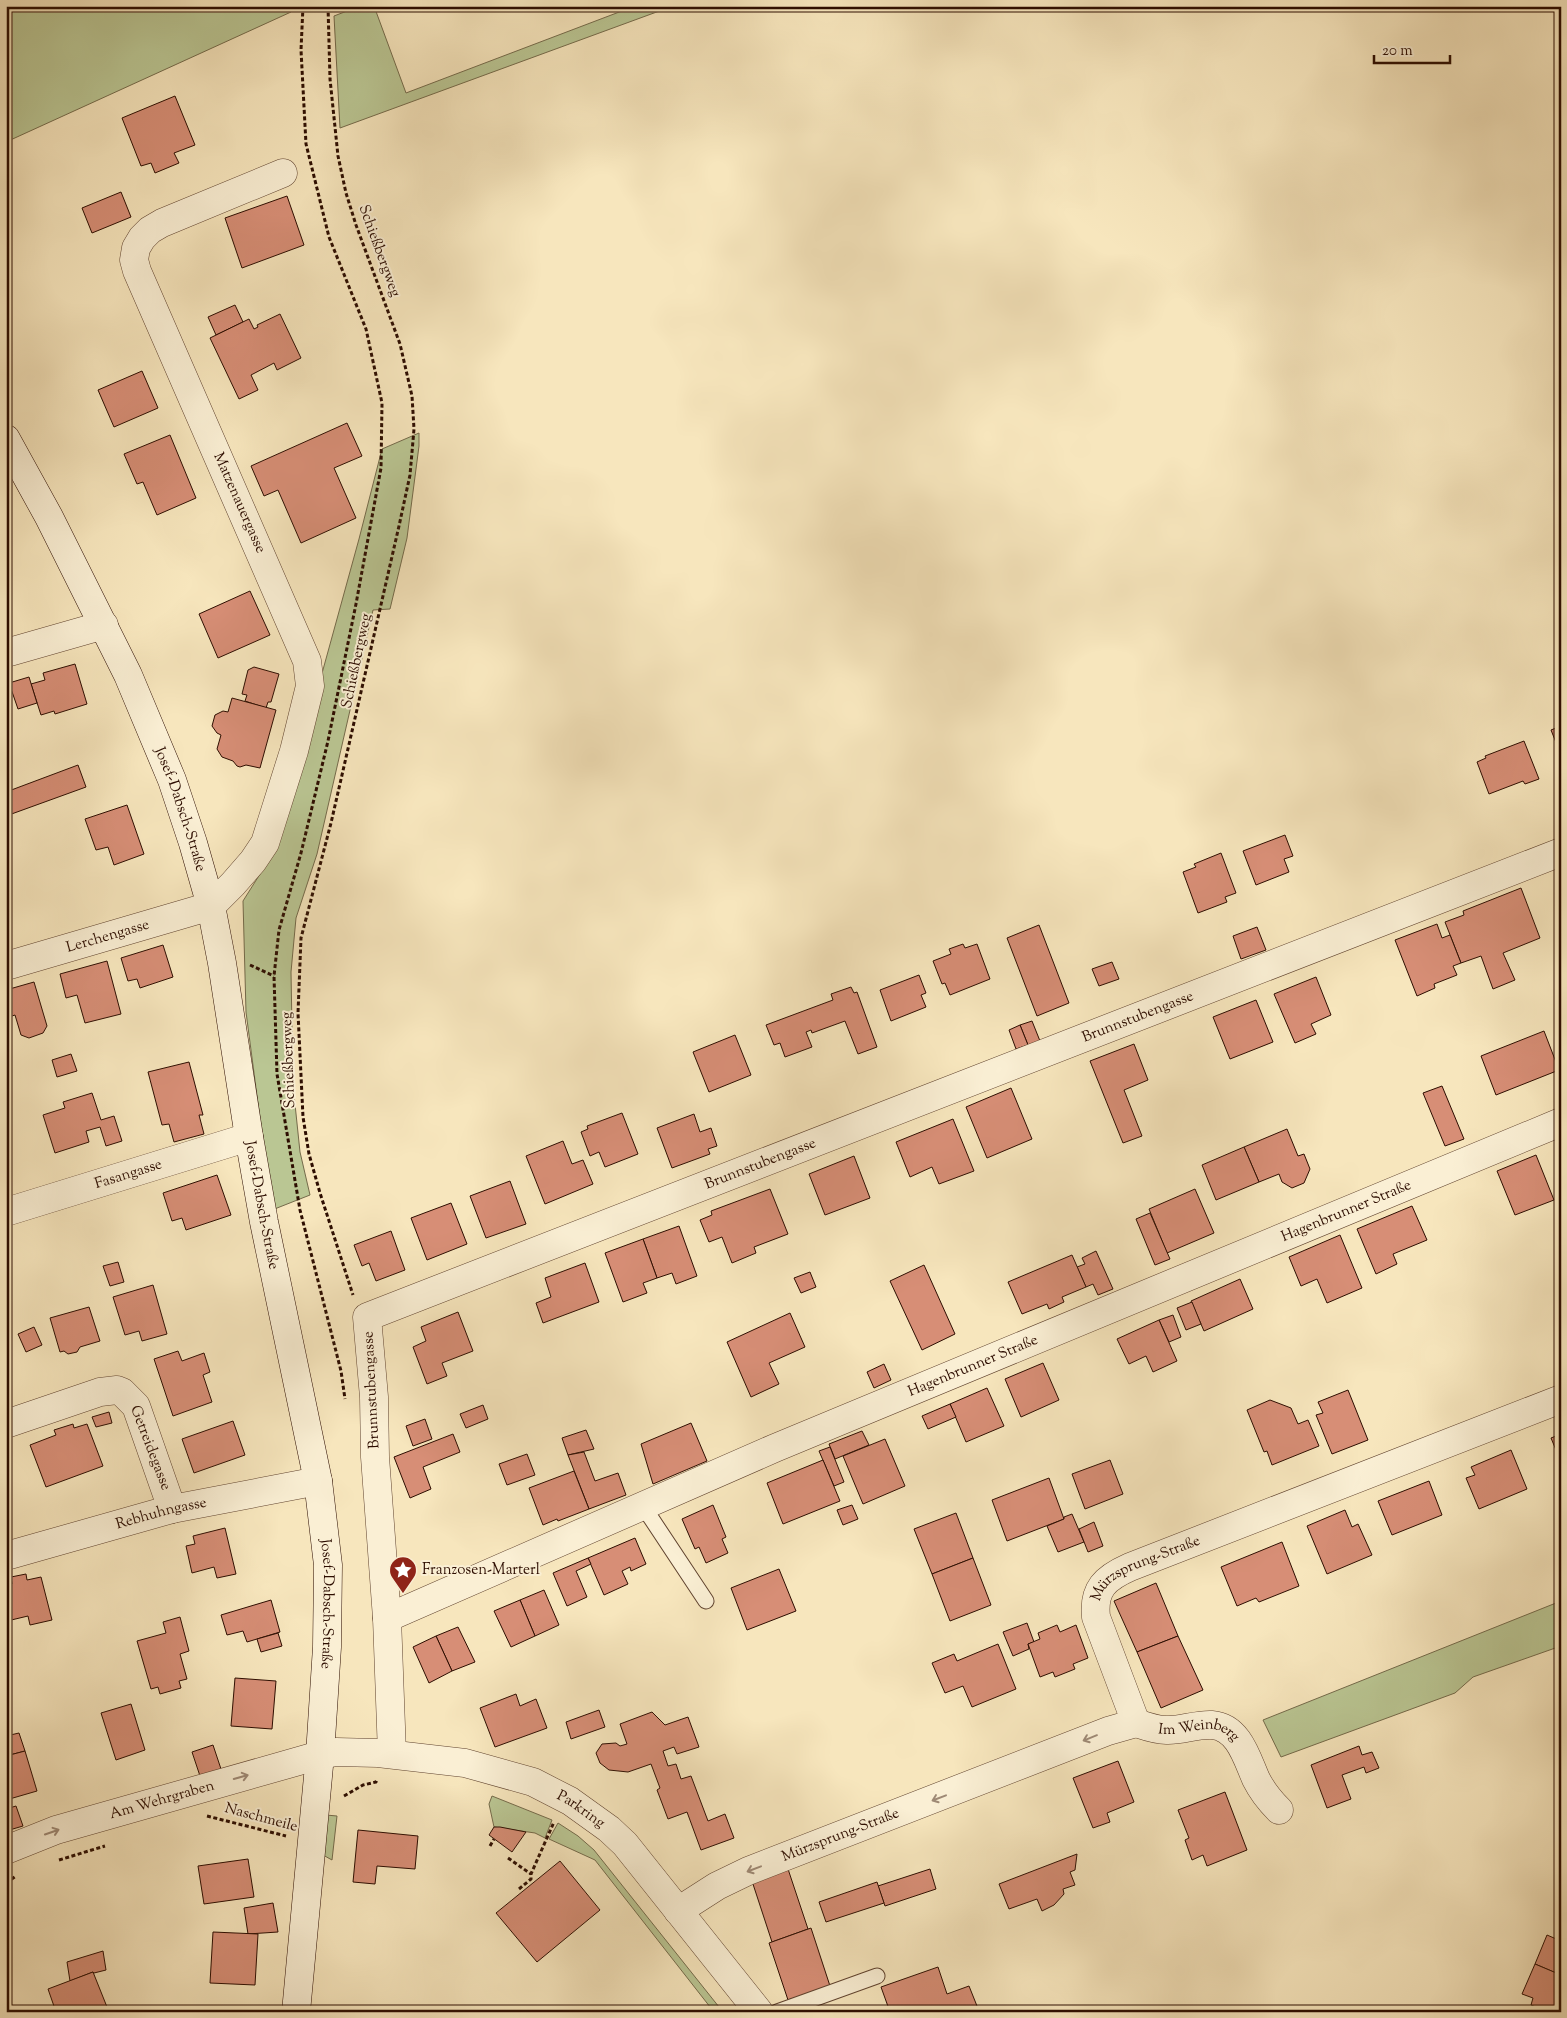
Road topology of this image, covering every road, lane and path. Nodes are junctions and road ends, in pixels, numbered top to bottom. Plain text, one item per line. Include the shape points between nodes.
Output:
1 (328, 6) edge
2 (283, 174) dead end
3 (6, 439) edge
4 (104, 625) junction
5 (6, 653) edge
6 (1561, 852) edge
7 (211, 906) junction
8 (6, 966) edge
9 (1561, 1122) edge
10 (249, 1137) junction
11 (6, 1212) edge
12 (367, 1317) junction
13 (1561, 1399) edge
14 (6, 1424) edge
15 (318, 1481) junction
16 (644, 1506) junction
17 (172, 1509) junction
18 (6, 1556) edge
19 (706, 1601) dead end
20 (387, 1618) junction
21 (1136, 1723) junction
22 (320, 1755) junction
23 (384, 1765) junction
24 (340, 1802) dead end
25 (1279, 1810) dead end
26 (200, 1818) dead end
27 (555, 1819) dead end
28 (494, 1839) dead end
29 (311, 1842) junction
30 (109, 1845) dead end
31 (490, 1846) dead end
32 (6, 1850) edge
33 (508, 1858) dead end
34 (54, 1861) dead end
35 (20, 1874) dead end
36 (531, 1874) junction
37 (6, 1883) edge
38 (519, 1889) dead end
39 (678, 1911) junction
40 (877, 1976) dead end
41 (296, 2012) edge
42 (759, 2012) edge
43 (777, 2012) edge

1 - 12 path, Schießbergweg via 330,79 338,156 356,225 400,344 412,396 414,429 410,476 333,814 303,926 299,957 300,1092 309,1154 350,1291
2 - 7 street, Matzenauergasse via 162,223 142,238 134,260 303,649 310,673 310,686 294,751 265,843 253,862
3 - 4 street, Josef-Dabsch-Straße
4 - 5 street
4 - 7 street, Josef-Dabsch-Straße via 172,780
6 - 12 street, Brunnstubengasse
7 - 8 street, Lerchengasse
7 - 10 street, Josef-Dabsch-Straße
9 - 16 street, Hagenbrunner Straße via 775,1448
10 - 11 street, Fasangasse
10 - 15 street, Josef-Dabsch-Straße
12 - 20 street, Brunnstubengasse
13 - 21 street, Mürzsprung-Straße via 1130,1567 1108,1579 1099,1590 1096,1616
14 - 17 street, Getreidegasse via 100,1392 122,1392 136,1406
15 - 17 street, Rebhuhngasse
15 - 22 street, Josef-Dabsch-Straße via 329,1602
16 - 19 lane
16 - 20 street, Hagenbrunner Straße
17 - 18 street, Rebhuhngasse
20 - 23 street, Brunnstubengasse
21 - 25 street, Im Weinberg via 1167,1730 1215,1725 1228,1731 1244,1749 1264,1792
21 -> 39 street, Mürzsprung-Straße via 748,1871
22 - 23 street, Parkring via 336,1752
22 - 29 street, Josef-Dabsch-Straße
32 -> 22 street, Am Wehrgraben via 56,1830
23 - 24 path via 376,1782 346,1794
23 - 39 street, Parkring via 405,1757 464,1763 533,1782 609,1829 625,1844
26 - 29 path, Naschmeile via 210,1816
27 - 36 path
28 - 31 path
29 - 41 street, Josef-Dabsch-Straße
30 - 34 path
33 - 36 path
35 - 37 path
36 - 38 path via 531,1879
39 - 42 street, Parkring
40 - 43 lane

